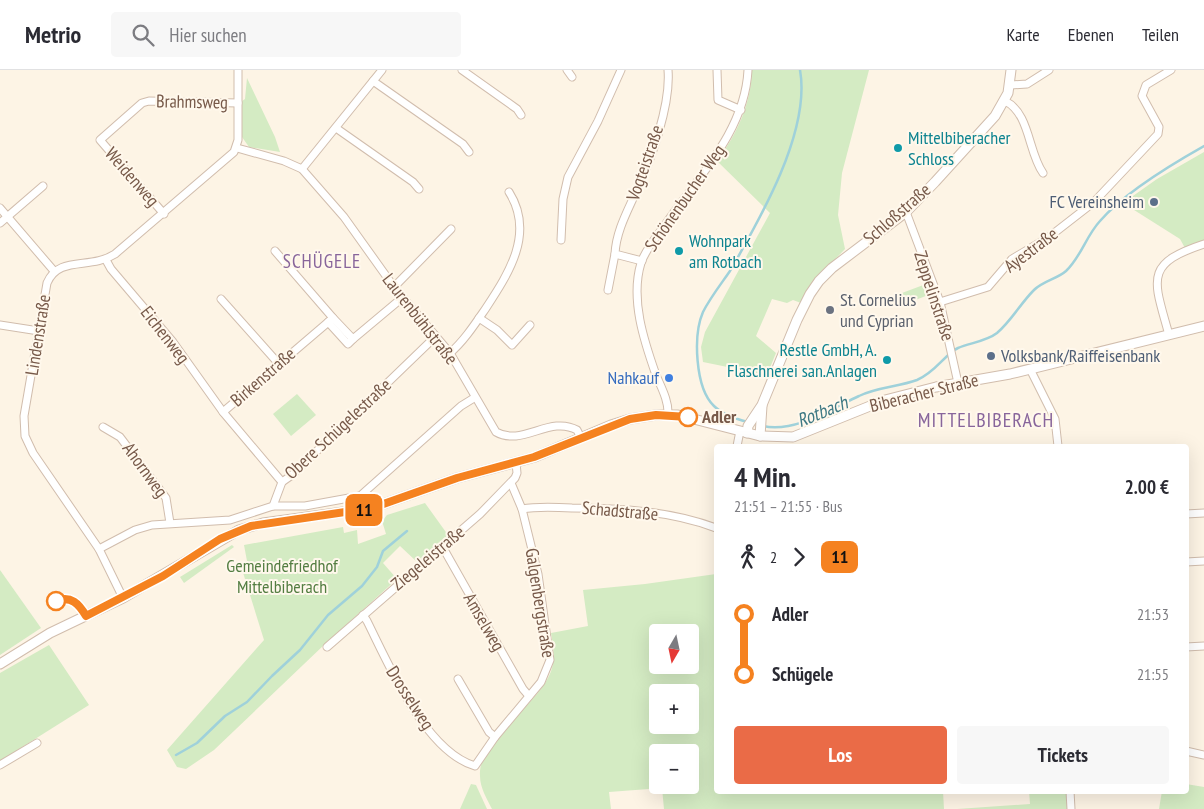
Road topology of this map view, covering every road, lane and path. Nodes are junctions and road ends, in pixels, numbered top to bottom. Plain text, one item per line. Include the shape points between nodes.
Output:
1 (238, 70) edge
2 (382, 70) edge
3 (462, 70) edge
4 (567, 70) edge
5 (621, 70) edge
6 (668, 70) edge
7 (717, 70) edge
8 (748, 70) edge
9 (1012, 70) edge
10 (1049, 70) edge
11 (1171, 70) edge
12 (572, 76) dead end
13 (373, 81) junction
14 (1011, 85) junction
15 (1005, 101) junction
16 (238, 103) junction
17 (741, 110) junction
18 (521, 115) dead end
19 (336, 128) junction
20 (100, 140) joint
21 (237, 148) junction
22 (469, 152) dead end
23 (302, 169) junction
24 (1043, 173) dead end
25 (43, 186) dead end
26 (419, 189) dead end
27 (509, 192) dead end
28 (0, 208) edge
29 (906, 212) junction
30 (164, 214) junction
31 (7, 217) junction
32 (0, 223) edge
33 (451, 229) dead end
34 (561, 240) dead end
35 (1204, 244) edge
36 (275, 251) dead end
37 (615, 254) junction
38 (106, 260) junction
39 (642, 261) junction
40 (54, 271) junction
41 (394, 287) junction
42 (608, 290) dead end
43 (222, 298) dead end
44 (402, 298) junction
45 (940, 302) junction
46 (479, 318) junction
47 (330, 320) junction
48 (0, 325) edge
49 (530, 325) dead end
50 (1204, 326) edge
51 (39, 331) junction
52 (1168, 335) junction
53 (436, 336) junction
54 (450, 353) junction
55 (278, 363) junction
56 (1030, 369) junction
57 (958, 383) junction
58 (474, 398) junction
59 (223, 412) junction
60 (668, 415) junction
61 (103, 427) dead end
62 (753, 428) junction
63 (581, 438) junction
64 (739, 444) edge
65 (1058, 444) edge
66 (516, 463) junction
67 (282, 482) junction
68 (511, 483) junction
69 (274, 506) junction
70 (522, 509) junction
71 (1204, 513) edge
72 (1189, 514) edge
73 (170, 523) junction
74 (714, 527) edge
75 (442, 546) junction
76 (99, 549) junction
77 (1204, 561) edge
78 (1189, 562) edge
79 (123, 598) junction
80 (362, 615) junction
81 (1204, 646) edge
82 (326, 647) dead end
83 (1189, 648) edge
84 (0, 664) edge
85 (458, 679) dead end
86 (529, 696) junction
87 (495, 737) junction
88 (37, 743) dead end
89 (1189, 752) edge
90 (1204, 755) edge
91 (0, 765) edge
92 (475, 766) joint
93 (1070, 794) edge
94 (1071, 809) edge

1 - 16 street
2 - 13 street
3 - 18 street via 517,108
4 - 12 street
5 - 34 street via 568,177 562,199
6 - 37 street, Vogteistraße via 667,90 655,143 620,230
7 - 17 street via 718,100
8 - 17 street, Schönenbucher Weg
9 - 14 street, Schloßstraße
10 - 14 street via 1027,84
11 - 45 street, Ayestraße via 1146,85 1142,96 1159,127 1158,134 1094,202 1012,259 988,287
13 - 19 street
13 - 22 street via 463,144
14 - 15 street, Schloßstraße
15 - 24 street via 1012,104 1018,114
15 - 29 street, Schloßstraße via 995,116
16 - 20 street, Brahmsweg via 149,101 142,103
16 - 21 street
17 - 39 street, Schönenbucher Weg via 720,150 686,194
19 - 23 street
19 - 26 street
20 - 30 street, Weidenweg
21 - 23 street, Laurenbühlstraße
21 - 30 street
23 - 41 street, Laurenbühlstraße via 360,236
25 - 31 street
27 - 46 street via 519,219 520,240 506,277
28 - 31 street
29 - 45 street, Zeppelinstraße
29 - 62 street, Schloßstraße via 819,281 797,320
30 - 38 street
31 - 32 street
31 - 40 street
33 - 41 street
35 - 52 street via 1172,256 1158,272 1157,286
36 - 47 street
37 - 39 street
37 - 42 street, Vogteistraße
38 - 40 street, Lindenstraße via 64,266
38 - 59 street, Eichenweg via 173,342
39 - 60 street, Schönenbucher Weg via 637,284 638,305 650,354 668,405
40 - 51 street, Lindenstraße via 47,283
41 - 44 street, Laurenbühlstraße
43 - 55 street
44 - 47 street via 353,340
44 - 53 street, Laurenbühlstraße
45 - 57 street, Zeppelinstraße
46 - 49 street via 512,345
46 - 54 street
47 - 55 street, Birkenstraße
48 - 51 street
50 - 52 street, Biberacher Straße
51 - 76 street, Lindenstraße via 24,416 25,436 33,453
52 - 56 street, Biberacher Straße
53 - 54 street, Laurenbühlstraße
53 - 67 street, Obere Schügelestraße
54 - 58 street, Laurenbühlstraße
55 - 59 street, Birkenstraße
56 - 57 street, Biberacher Straße
56 - 65 street via 1055,418
57 - 62 street, Biberacher Straße via 880,401 793,437
58 - 63 street, Laurenbühlstraße via 492,426 505,436 564,425 577,430
58 - 69 street via 360,496 305,506
59 - 67 street, Birkenstraße
60 - 62 street, Biberacher Straße
60 - 63 street, Biberacher Straße via 630,419
61 - 73 street, Ahornweg via 120,437 166,498
62 - 64 street
63 - 66 street, Biberacher Straße
66 - 68 street via 517,472
66 - 79 street, Biberacher Straße via 457,478 372,508 251,526 220,539
67 - 69 street, Obere Schügelestraße
68 - 70 street, Galgenbergstraße
68 - 75 street, Ziegeleistraße
69 - 73 street via 230,520
70 - 74 street, Schadstraße via 627,510
70 - 86 street, Galgenbergstraße via 538,574 550,654 546,675
71 - 72 street
73 - 76 street via 135,530
75 - 80 street, Ziegeleistraße
75 - 86 street, Amselweg
76 - 79 street, Lindenstraße
77 - 78 street
79 - 84 street, Biberacher Straße via 50,633
80 - 82 street, Ziegeleistraße
80 - 92 street, Drosselweg via 395,680 441,745 454,756
81 - 83 street
85 - 87 street
86 - 87 street, Galgenbergstraße
87 - 92 street, Galgenbergstraße
88 - 91 street
89 - 90 street
93 - 94 street

